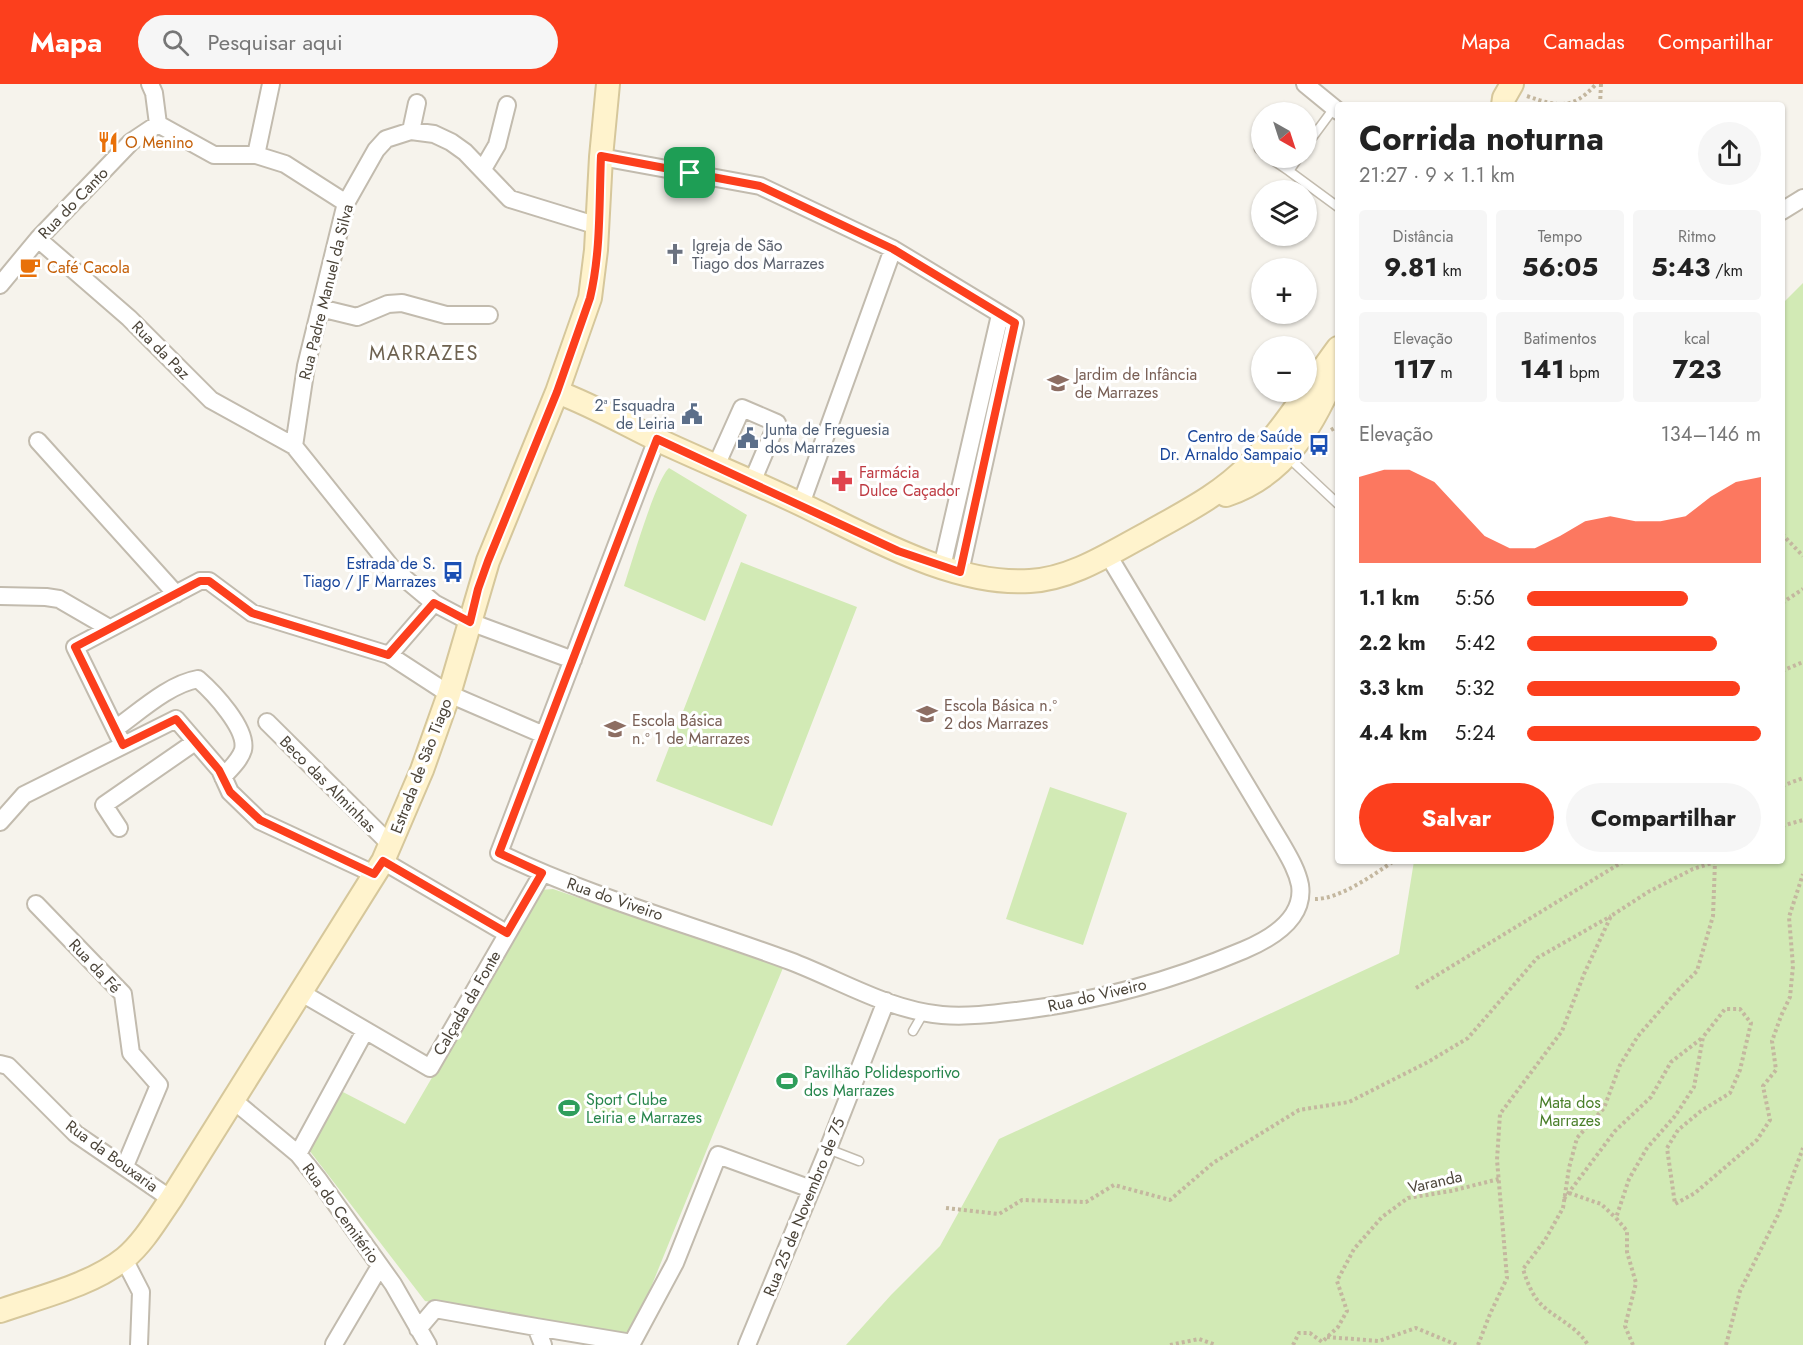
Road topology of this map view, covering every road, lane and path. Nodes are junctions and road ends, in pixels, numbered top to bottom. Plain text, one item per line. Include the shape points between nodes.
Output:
1 (150, 84) edge
2 (271, 84) edge
3 (608, 84) edge
4 (1305, 84) edge
5 (1596, 84) edge
6 (1601, 84) edge
7 (1507, 98) edge
8 (1532, 102) edge
9 (1574, 102) edge
10 (1600, 102) edge
11 (417, 103) dead end
12 (507, 105) dead end
13 (1335, 109) edge
14 (1335, 111) edge
15 (158, 124) junction
16 (411, 131) junction
17 (1317, 133) edge
18 (256, 154) junction
19 (601, 156) junction
20 (1285, 168) edge
21 (1291, 168) edge
22 (483, 169) junction
23 (1289, 171) junction
24 (1803, 198) edge
25 (346, 203) junction
26 (1335, 205) edge
27 (1785, 209) edge
28 (598, 226) junction
29 (38, 239) junction
30 (893, 249) junction
31 (0, 285) edge
32 (320, 308) junction
33 (489, 315) dead end
34 (1335, 352) edge
35 (1335, 374) edge
36 (557, 392) junction
37 (1275, 436) junction
38 (657, 439) junction
39 (38, 441) dead end
40 (294, 446) junction
41 (1287, 456) junction
42 (716, 466) junction
43 (752, 482) junction
44 (1207, 501) junction
45 (1335, 501) edge
46 (801, 504) junction
47 (1785, 537) edge
48 (1108, 555) junction
49 (1803, 556) edge
50 (951, 569) junction
51 (1803, 589) edge
52 (176, 594) junction
53 (0, 596) edge
54 (1785, 601) edge
55 (434, 603) junction
56 (470, 622) junction
57 (109, 628) junction
58 (388, 655) junction
59 (573, 660) junction
60 (1803, 662) edge
61 (1785, 670) edge
62 (449, 694) junction
63 (267, 722) dead end
64 (115, 729) junction
65 (544, 735) junction
66 (195, 742) junction
67 (123, 745) junction
68 (223, 777) junction
69 (1803, 778) edge
70 (1785, 785) edge
71 (1803, 820) edge
72 (0, 822) edge
73 (1785, 825) edge
74 (119, 828) dead end
75 (382, 860) junction
76 (1390, 864) edge
77 (1619, 864) edge
78 (1709, 864) edge
79 (1716, 864) edge
80 (542, 873) junction
81 (1803, 874) edge
82 (1300, 899) junction
83 (36, 904) dead end
84 (1611, 916) junction
85 (507, 933) junction
86 (1416, 988) dead end
87 (300, 992) junction
88 (885, 1001) junction
89 (924, 1012) junction
90 (365, 1031) junction
91 (913, 1031) dead end
92 (1703, 1037) junction
93 (0, 1064) edge
94 (233, 1100) junction
95 (1803, 1148) edge
96 (828, 1149) junction
97 (298, 1154) junction
98 (859, 1161) dead end
99 (125, 1166) junction
100 (1499, 1179) junction
101 (812, 1189) junction
102 (1569, 1193) junction
103 (171, 1199) junction
104 (1564, 1200) junction
105 (946, 1208) dead end
106 (1616, 1218) junction
107 (124, 1259) junction
108 (380, 1266) junction
109 (0, 1311) edge
110 (536, 1327) junction
111 (418, 1329) junction
112 (1327, 1337) junction
113 (334, 1344) edge
114 (139, 1345) edge
115 (428, 1345) edge
116 (543, 1345) edge
117 (747, 1345) edge
118 (1170, 1345) edge
119 (1216, 1345) edge
120 (1293, 1345) edge
121 (1457, 1345) edge
122 (1478, 1345) edge
123 (1588, 1345) edge
124 (1633, 1345) edge
125 (1726, 1345) edge

1 - 15 street
2 - 18 street
3 - 19 main road, Estrada de São Tiago
4 - 13 street
5 - 9 path
6 - 10 path
7 - 8 path
11 - 16 street
12 - 22 street via 497,145
14 - 17 lane
15 - 18 street via 214,155
15 - 29 street, Rua do Canto via 131,142
16 - 22 street via 434,134 452,142
16 - 25 street, Rua Padre Manuel da Silva via 386,139 376,150
18 - 25 street via 285,164
19 - 28 main road, Estrada de São Tiago
19 - 30 street via 760,186
20 - 23 lane
21 - 23 lane
22 - 28 street via 510,198
23 - 26 lane
24 - 27 street
25 - 32 street, Rua Padre Manuel da Silva
28 - 36 main road, Estrada de São Tiago via 594,282
29 - 31 street, Rua do Canto
29 - 40 street, Rua da Paz via 129,318 211,400
30 - 46 street
30 - 50 street via 1015,323
32 - 33 street via 357,317 388,304 402,303 446,315
32 - 40 street, Rua Padre Manuel da Silva via 306,366
34 - 37 main road
35 - 41 main road via 1314,417
36 - 38 main road
36 - 56 main road, Estrada de São Tiago via 488,561
37 - 41 lane
37 - 44 main road
38 - 42 main road
38 - 59 street
39 - 52 street
40 - 55 street via 391,567
41 - 44 main road via 1256,482
41 - 45 lane
42 - 43 main road
42 - 43 street via 742,408 777,423
43 - 46 main road
44 - 48 main road
46 - 50 main road via 898,551
47 - 49 path
48 - 50 main road via 1063,574 1031,581 992,579
48 - 82 street via 1295,868
51 - 54 path
52 - 57 street
52 - 58 street via 200,581 209,581 252,613
53 - 57 street via 59,599
55 - 56 street
55 - 58 street
56 - 59 street
56 - 62 main road, Estrada de São Tiago
57 - 64 street via 75,647
58 - 62 street
59 - 65 street
60 - 61 path
62 - 65 street
62 - 75 main road, Estrada de São Tiago via 422,770
63 - 75 street, Beco das Alminhas
64 - 67 street
64 - 68 street via 168,691 198,680 228,712 244,740 243,751
65 - 80 street, Rua do Viveiro via 499,853
66 - 67 street via 176,719
66 - 68 street
66 - 74 street via 104,805
67 - 72 street via 24,795
68 - 75 street via 230,792 260,820
69 - 70 path
71 - 73 path
75 - 85 street
75 - 87 main road, Estrada de São Tiago
76 - 82 path via 1326,899
77 - 86 path
78 - 84 path via 1648,892
79 - 104 path via 1713,916 1697,971 1638,1036 1620,1065 1604,1108 1577,1138
80 - 85 street
80 - 88 street, Rua do Viveiro via 792,962
81 - 92 path via 1790,917 1790,997 1772,1041 1776,1070 1763,1086 1770,1120 1757,1140 1695,1193 1675,1204 1667,1148 1678,1130 1730,1093 1751,1023 1740,1009 1725,1009
82 - 89 street, Rua do Viveiro via 1288,922 1268,939 1203,967 1130,990 1050,1007 984,1014
83 - 99 street, Rua da Fé via 123,994 132,1053 159,1085
84 - 100 path via 1562,1031 1500,1114
84 - 105 path via 1537,958 1468,1038 1349,1102 1299,1110 1214,1163 1170,1200 1114,1185 1086,1202 1022,1200 999,1214
85 - 90 street, Calçada da Fonte via 430,1068
87 - 90 street, Calçada da Fonte
87 - 94 main road, Estrada de São Tiago
88 - 89 street, Rua do Viveiro
88 - 96 street, Rua 25 de Novembro de 75
89 - 91 lane
90 - 97 street
92 - 102 path via 1671,1062 1651,1097 1614,1131
92 - 106 path via 1694,1086 1647,1148 1629,1179
93 - 99 street, Rua da Bouxaria via 8,1066 76,1134
94 - 97 street, Rua do Cemitério
94 - 103 main road, Estrada de São Tiago
95 - 125 path via 1779,1213 1740,1291
96 - 98 lane
96 - 101 street, Rua 25 de Novembro de 75
97 - 108 street, Rua do Cemitério
99 - 103 street, Rua da Bouxaria
100 - 112 path, Varanda via 1408,1198 1382,1217 1354,1249 1337,1281 1347,1311
100 - 122 path via 1507,1278
101 - 110 street via 718,1155 675,1263 632,1342
101 - 117 street, Rua 25 de Novembro de 75
102 - 104 path
102 - 106 path via 1601,1204
103 - 107 main road, Estrada de São Tiago
104 - 123 path via 1545,1240 1522,1269 1542,1306 1575,1329
106 - 124 path via 1627,1231 1627,1252 1636,1283 1625,1326
107 - 109 main road, Estrada de São Tiago via 79,1283
107 - 114 street via 141,1293
108 - 111 street, Rua do Cemitério
108 - 113 street
110 - 111 street via 435,1309
110 - 116 street
111 - 115 street, Rua do Cemitério
112 - 120 path via 1322,1342 1310,1333 1299,1333
112 - 121 path via 1379,1341 1416,1328
118 - 119 path via 1199,1339

